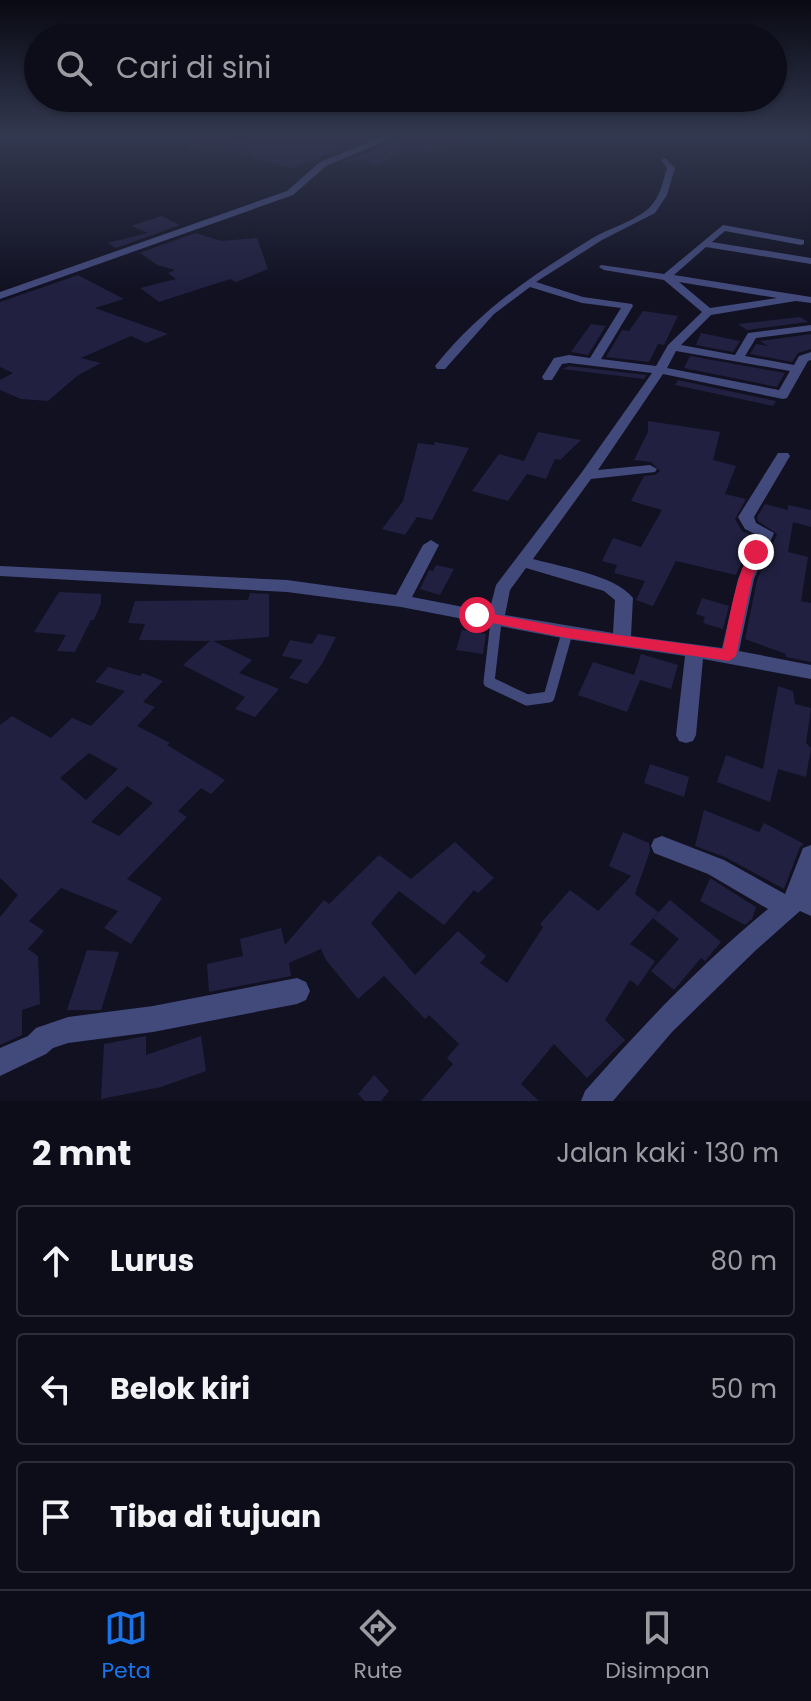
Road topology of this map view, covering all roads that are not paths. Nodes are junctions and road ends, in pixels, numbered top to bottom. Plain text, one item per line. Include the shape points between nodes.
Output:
1 (300, 185) edge
2 (666, 185) edge
3 (801, 242) dead end
4 (704, 244) junction
5 (811, 261) edge
6 (604, 267) dead end
7 (666, 277) junction
8 (528, 283) junction
9 (0, 296) edge
10 (795, 298) junction
11 (811, 300) edge
12 (708, 312) junction
13 (811, 328) edge
14 (672, 347) junction
15 (811, 356) edge
16 (738, 359) junction
17 (594, 361) junction
18 (441, 366) dead end
19 (797, 369) junction
20 (660, 370) junction
21 (548, 377) dead end
22 (783, 456) dead end
23 (650, 469) dead end
24 (587, 475) junction
25 (431, 545) dead end
26 (522, 561) junction
27 (0, 571) edge
28 (401, 601) junction
29 (496, 619) junction
30 (567, 633) junction
31 (622, 641) junction
32 (695, 651) junction
33 (729, 656) junction
34 (811, 672) edge
35 (686, 735) dead end
36 (662, 846) dead end
37 (811, 855) edge
38 (799, 903) edge
39 (297, 991) dead end
40 (0, 1062) edge
41 (595, 1101) edge

1 - 9 street
2 - 8 street via 652,211
3 - 4 street via 723,228
4 - 5 street
4 - 7 street
6 - 7 street
7 - 10 street
7 - 12 street
8 - 17 street via 582,300 628,306
8 - 18 street via 490,312
10 - 11 street
10 - 12 street
12 - 14 street
13 - 16 street via 752,335
14 - 16 street
14 - 20 street
15 - 19 street
16 - 19 street
17 - 20 street
17 - 21 street via 558,361
19 - 20 street via 783,395
20 - 24 street
22 - 33 street via 746,517 750,526 766,533 746,579
23 - 24 street
24 - 26 street
25 - 28 street
26 - 29 street via 502,589
26 - 31 street via 618,592 624,598
27 - 28 street via 287,586
28 - 29 street
29 - 30 street
29 - 30 lane via 489,682 535,702 549,697
30 - 31 street
31 - 32 street
32 - 33 street
32 - 35 street
33 - 34 street
36 - 38 street
37 - 38 street
38 - 41 street via 747,942 663,1023
39 - 40 street via 68,1030

